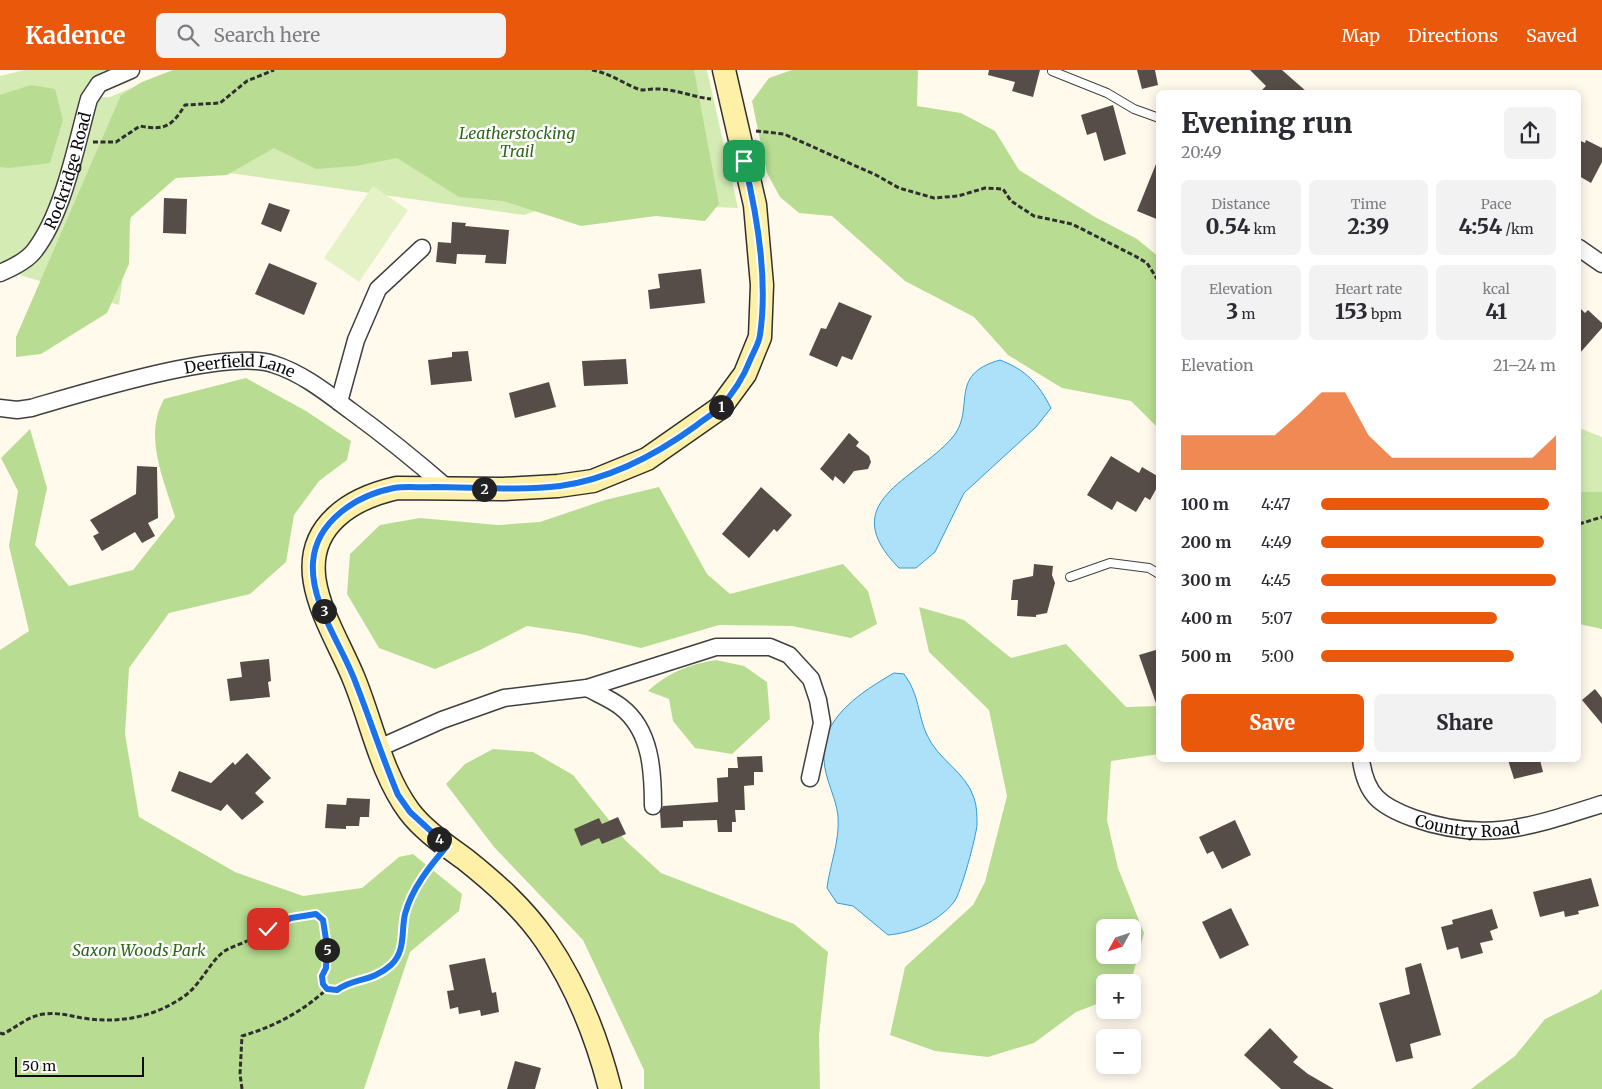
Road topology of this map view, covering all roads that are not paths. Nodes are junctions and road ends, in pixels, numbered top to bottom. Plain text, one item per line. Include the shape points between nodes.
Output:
1 (131, 70) edge
2 (724, 70) edge
3 (1052, 71) edge
4 (1156, 117) edge
5 (422, 248) dead end
6 (1581, 249) edge
7 (1602, 264) edge
8 (0, 273) edge
9 (339, 402) junction
10 (0, 408) edge
11 (446, 487) junction
12 (1156, 572) edge
13 (1070, 577) dead end
14 (587, 688) junction
15 (379, 748) junction
16 (1361, 762) edge
17 (810, 778) dead end
18 (1602, 804) edge
19 (653, 806) dead end
20 (610, 1089) edge

1 - 8 street, Rockridge Road via 99,84 89,99 59,205 35,251 15,267
2 - 11 street via 755,205 762,285 760,337 745,374 720,408 679,438 647,459 593,481 503,489
3 - 4 lane via 1107,92 1134,109
5 - 9 street via 378,289 356,340
6 - 7 street
9 - 10 street, Deerfield Lane via 301,375 272,363 256,361 219,363 178,371 32,408
9 - 11 street, Deerfield Lane
11 - 15 street via 397,488 377,492 343,511 325,527 316,545 313,576 322,607 354,678
12 - 13 lane via 1149,568 1110,563
14 - 15 street via 504,698 442,720
14 - 17 street via 716,647 770,647 789,655 811,679 818,700 822,723
14 - 19 street via 621,707 640,729 648,748
15 - 20 street via 398,795 410,812 496,885 532,922 546,942 582,1006
16 - 18 street, Country Road via 1364,777 1378,801 1427,823 1468,831 1490,832 1522,827

